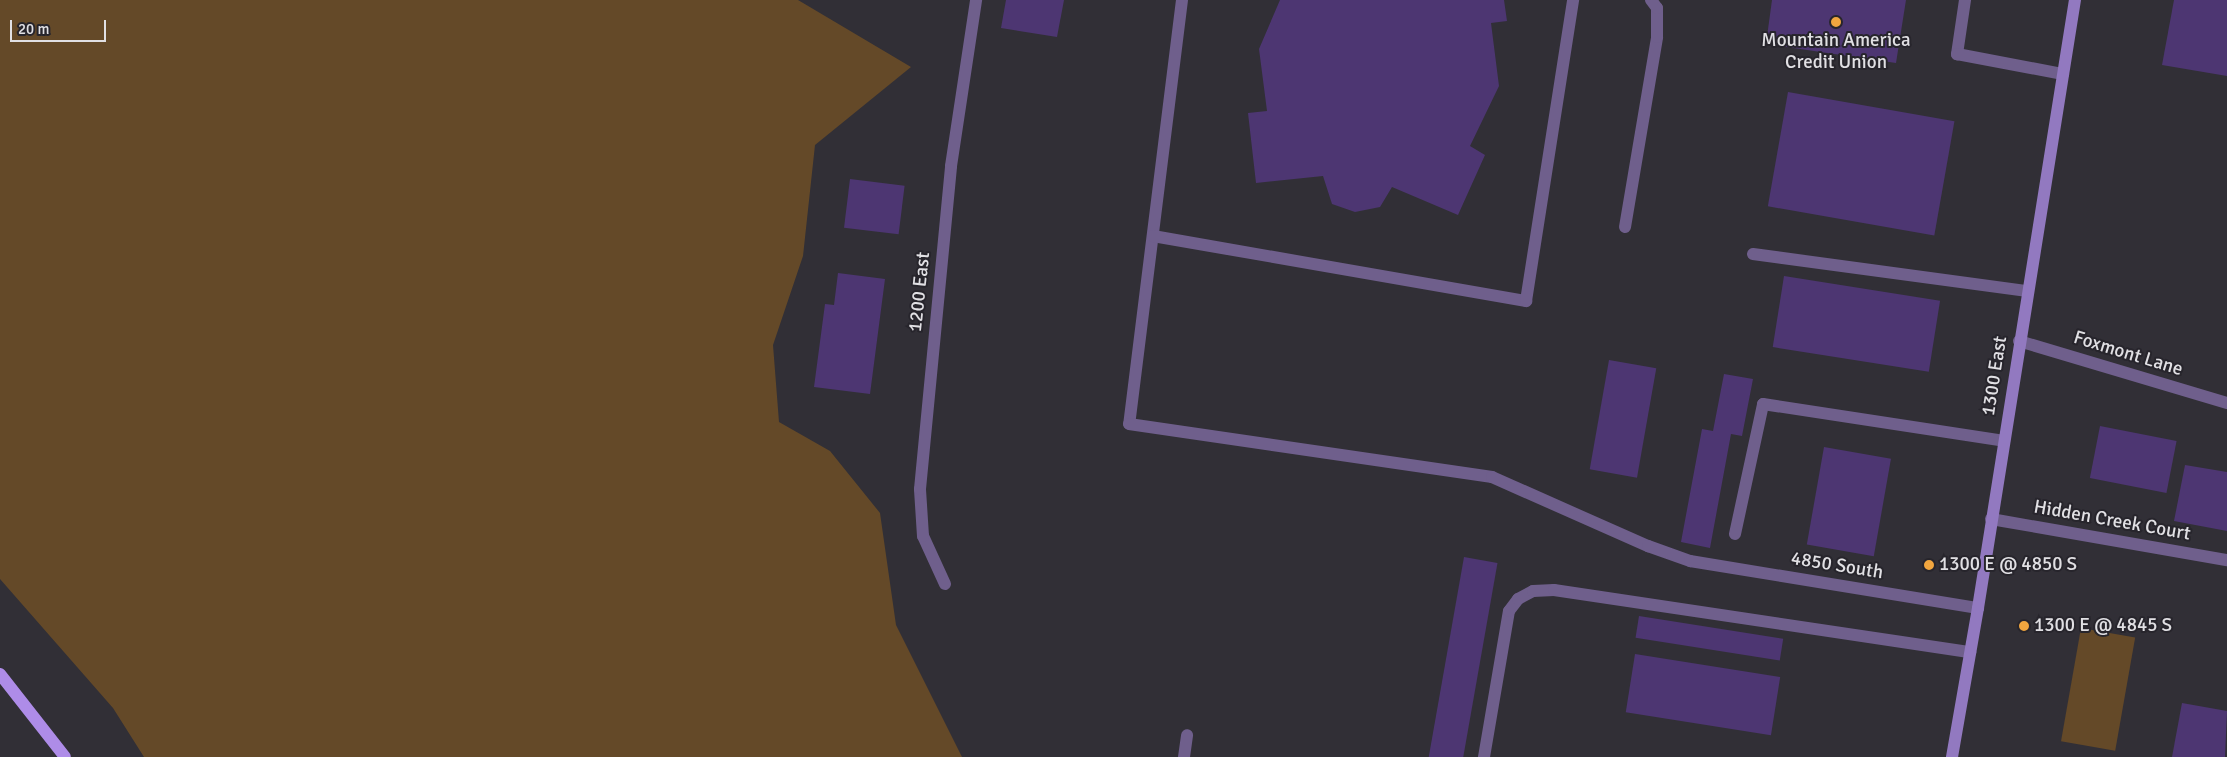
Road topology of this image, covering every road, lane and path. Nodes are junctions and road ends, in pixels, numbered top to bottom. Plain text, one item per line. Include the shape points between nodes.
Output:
1 (976, 0) edge
2 (1182, 0) edge
3 (1573, 0) edge
4 (1651, 0) edge
5 (1965, 0) edge
6 (2075, 0) edge
7 (2064, 74) junction
8 (1625, 227) dead end
9 (1152, 236) junction
10 (1753, 254) dead end
11 (2028, 291) junction
12 (2019, 341) junction
13 (2227, 403) edge
14 (2004, 441) junction
15 (1991, 519) junction
16 (1735, 534) dead end
17 (2227, 560) edge
18 (945, 584) dead end
19 (1978, 608) junction
20 (1970, 652) junction
21 (0, 674) edge
22 (1187, 735) dead end
23 (65, 757) edge
24 (1184, 757) edge
25 (1484, 757) edge
26 (1952, 757) edge

1 - 18 street, 1200 East via 951,166 920,489 924,536
2 - 9 street
3 - 9 street via 1526,302
4 - 8 street via 1657,8 1657,37
5 - 7 street via 1957,54
6 - 7 main road, 1300 East
7 - 11 main road, 1300 East
9 - 19 street, 4850 South via 1129,424 1492,477 1648,546 1690,560
10 - 11 street
11 - 12 main road, 1300 East
12 - 13 street, Foxmont Lane
12 - 14 main road, 1300 East
14 - 15 main road, 1300 East
14 - 16 street via 1763,404
15 - 17 street, Hidden Creek Court
15 - 19 main road, 1300 East
19 - 20 main road, 1300 East
20 - 25 street via 1554,590 1533,591 1518,599 1509,611
20 - 26 main road, 1300 East
21 - 23 main road
22 - 24 street

